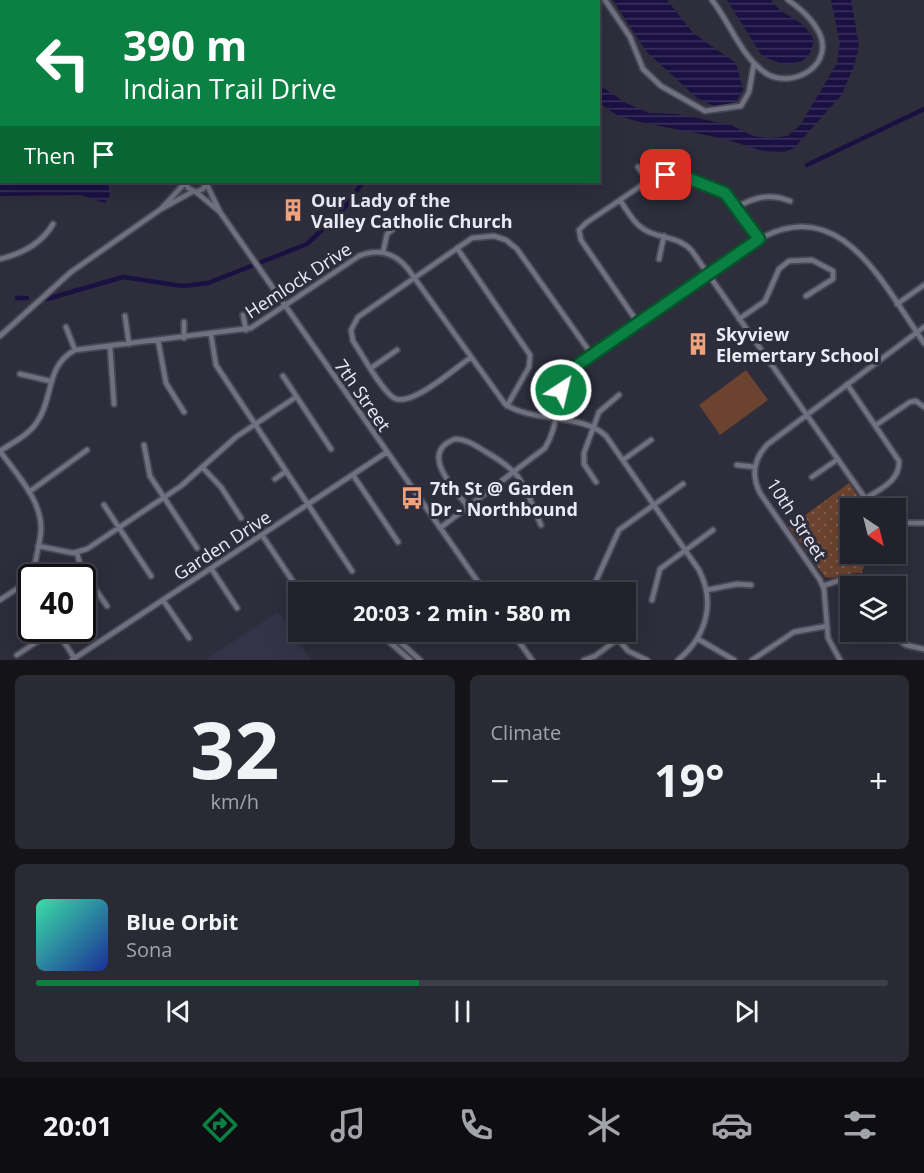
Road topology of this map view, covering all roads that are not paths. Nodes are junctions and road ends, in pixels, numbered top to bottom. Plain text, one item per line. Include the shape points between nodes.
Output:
1 (605, 0) edge
2 (712, 0) edge
3 (788, 0) edge
4 (754, 63) junction
5 (638, 167) dead end
6 (648, 181) junction
7 (185, 183) edge
8 (186, 183) edge
9 (207, 183) edge
10 (195, 191) junction
11 (620, 200) junction
12 (790, 201) dead end
13 (737, 207) junction
14 (161, 209) junction
15 (220, 212) junction
16 (53, 224) dead end
17 (397, 226) dead end
18 (572, 230) dead end
19 (579, 230) junction
20 (664, 236) junction
21 (759, 239) junction
22 (457, 248) junction
23 (383, 252) junction
24 (0, 259) edge
25 (659, 259) dead end
26 (709, 273) junction
27 (415, 278) junction
28 (924, 285) edge
29 (806, 296) dead end
30 (897, 304) junction
31 (285, 307) junction
32 (243, 315) dead end
33 (125, 316) dead end
34 (739, 319) junction
35 (184, 322) dead end
36 (638, 323) junction
37 (66, 327) dead end
38 (924, 327) edge
39 (246, 330) junction
40 (916, 332) junction
41 (211, 335) junction
42 (0, 336) edge
43 (184, 338) junction
44 (158, 340) junction
45 (924, 343) edge
46 (129, 344) junction
47 (110, 346) junction
48 (75, 350) junction
49 (397, 350) dead end
50 (592, 355) junction
51 (471, 358) junction
52 (371, 368) junction
53 (20, 374) dead end
54 (283, 376) dead end
55 (50, 381) junction
56 (847, 384) junction
57 (619, 395) dead end
58 (296, 397) junction
59 (114, 404) dead end
60 (507, 406) junction
61 (924, 407) edge
62 (184, 412) dead end
63 (807, 414) junction
64 (554, 418) junction
65 (254, 424) junction
66 (876, 425) junction
67 (592, 427) junction
68 (651, 440) dead end
69 (144, 445) dead end
70 (331, 449) dead end
71 (87, 450) dead end
72 (0, 451) edge
73 (387, 452) junction
74 (838, 459) junction
75 (623, 460) junction
76 (737, 465) dead end
77 (202, 467) junction
78 (754, 467) junction
79 (285, 472) junction
80 (515, 472) junction
81 (353, 475) junction
82 (812, 477) dead end
83 (275, 479) dead end
84 (596, 482) dead end
85 (683, 484) dead end
86 (29, 492) junction
87 (164, 498) junction
88 (864, 498) edge
89 (866, 498) edge
90 (104, 505) dead end
91 (308, 505) junction
92 (654, 505) junction
93 (468, 507) junction
94 (241, 518) dead end
95 (906, 523) edge
96 (924, 523) edge
97 (541, 525) dead end
98 (119, 528) junction
99 (440, 528) junction
100 (713, 530) dead end
101 (262, 535) junction
102 (398, 542) dead end
103 (38, 546) junction
104 (197, 548) dead end
105 (686, 550) junction
106 (76, 553) junction
107 (35, 564) edge
108 (211, 568) junction
109 (352, 571) dead end
110 (151, 576) dead end
111 (840, 581) edge
112 (293, 582) edge
113 (478, 582) edge
114 (596, 582) edge
115 (751, 585) dead end
116 (823, 586) junction
117 (18, 588) edge
118 (707, 590) junction
119 (0, 600) edge
120 (164, 600) junction
121 (652, 600) dead end
122 (107, 606) dead end
123 (237, 608) dead end
124 (827, 626) junction
125 (189, 638) dead end
126 (698, 639) junction
127 (36, 642) edge
128 (63, 642) edge
129 (389, 642) edge
130 (400, 642) edge
131 (519, 642) edge
132 (614, 642) edge
133 (620, 642) edge
134 (902, 642) edge
135 (924, 649) edge
136 (17, 655) dead end
137 (74, 659) edge
138 (410, 660) edge
139 (420, 660) edge
140 (532, 660) edge
141 (584, 660) edge
142 (647, 660) edge
143 (678, 660) edge
144 (734, 660) edge
145 (753, 660) edge
146 (840, 660) edge

1 - 4 street via 630,37 643,69 661,86 705,111 741,106 749,92
2 - 4 street
3 - 4 street via 814,24 822,40 820,57 811,70 797,78 780,79
5 - 6 street
6 - 11 street
6 - 13 street via 666,175 685,177 720,190
7 - 14 street
8 - 10 street, 7th Street
9 - 10 street
9 - 15 street, 7th Street
10 - 14 street
10 - 15 street, 7th Street
11 - 19 street
11 - 20 street via 638,224
12 - 13 street via 761,197
13 - 21 street
14 - 42 street via 71,272
15 - 31 street, 7th Street
16 - 24 street via 32,246
17 - 23 street via 388,233
18 - 19 street
19 - 36 street via 581,240
20 - 25 street
20 - 26 street via 688,246
21 - 26 street
21 - 30 street via 789,228 825,230 854,247
22 - 27 street
22 - 50 street via 483,236 511,243
22 - 60 street via 530,355 528,368
23 - 27 street via 400,260
23 - 31 street, Hemlock Drive via 359,256
26 - 34 street
26 - 36 street
27 - 51 street
27 - 52 street via 352,325 351,338
28 - 30 street
29 - 34 street via 833,279 833,271 812,260 789,261 779,269 765,301
30 - 40 street
31 - 39 street, Hemlock Drive
31 - 73 street, 7th Street
32 - 39 street
33 - 46 street
34 - 63 street
35 - 43 street
36 - 50 street
37 - 48 street
38 - 40 street, 10th Street
39 - 41 street, Hemlock Drive
40 - 45 street
40 - 56 street, 10th Street
41 - 43 street, Hemlock Drive
41 - 65 street via 216,365
43 - 44 street, Hemlock Drive
44 - 46 street, Hemlock Drive
44 - 62 street via 166,383
46 - 47 street, Hemlock Drive
47 - 48 street, Hemlock Drive
47 - 59 street
48 - 55 street via 60,362
49 - 52 street
50 - 64 street via 565,382
51 - 52 street via 406,400 390,394
51 - 60 street
53 - 55 street
54 - 58 street
55 - 72 street via 37,422
56 - 63 street, 10th Street
56 - 66 street
57 - 67 street via 603,407
58 - 65 street
58 - 70 street
60 - 64 street
61 - 66 street via 917,399
63 - 74 street
63 - 78 street, 10th Street via 765,447
64 - 67 street
64 - 80 street via 545,448
65 - 77 street
65 - 79 street
66 - 89 street via 897,455 899,467 892,481
67 - 75 street via 606,436
67 - 84 street via 583,458
68 - 75 street
69 - 87 street via 150,476
71 - 86 street
72 - 86 street
73 - 81 street, Garden Drive
73 - 99 street, 7th Street
74 - 82 street
74 - 88 street
75 - 92 street
76 - 78 street
77 - 87 street
77 - 94 street
78 - 116 street, 10th Street via 760,493
79 - 83 street
79 - 91 street
80 - 93 street
80 - 93 street via 468,442 448,442 439,453 440,467
80 - 97 street via 525,484
81 - 91 street, Garden Drive
81 - 102 street
85 - 92 street
86 - 103 street via 40,519
87 - 98 street
87 - 104 street
90 - 98 street
91 - 101 street, Garden Drive
91 - 109 street
92 - 105 street
92 - 114 street via 618,532
93 - 99 street
95 - 96 street
98 - 106 street
98 - 110 street
99 - 113 street, 7th Street
100 - 105 street
101 - 108 street, Garden Drive
101 - 112 street
103 - 106 street
103 - 107 street
105 - 118 street
105 - 121 street via 658,572
106 - 122 street
108 - 120 street, Garden Drive
108 - 123 street
111 - 116 street
115 - 118 street
116 - 124 street, 10th Street
117 - 119 street
118 - 126 street via 706,619
120 - 125 street
120 - 137 street, Garden Drive
124 - 145 street via 794,632
124 - 146 street, 10th Street via 830,645
126 - 143 street
126 - 144 street
127 - 136 street
128 - 137 street
129 - 138 street
130 - 139 street
131 - 140 street
132 - 141 street
133 - 142 street via 628,651
134 - 135 street

